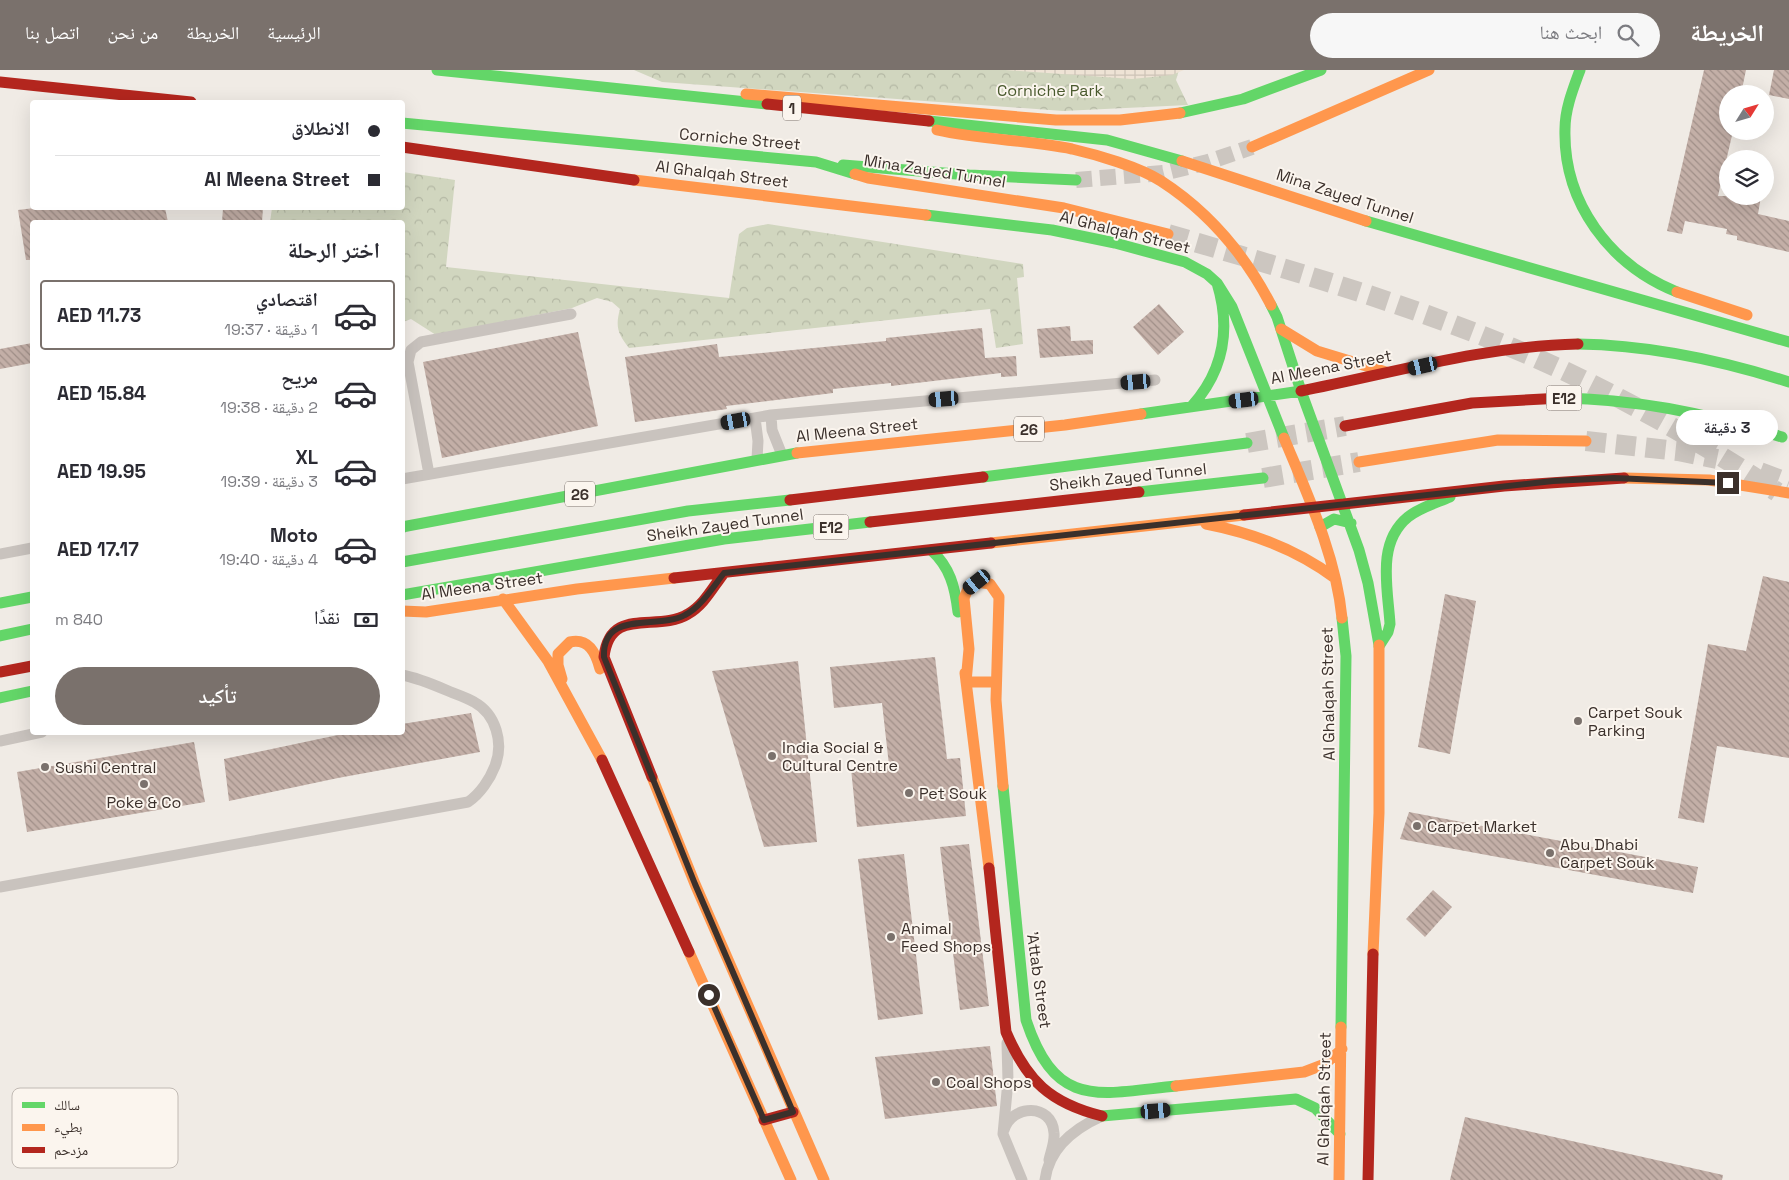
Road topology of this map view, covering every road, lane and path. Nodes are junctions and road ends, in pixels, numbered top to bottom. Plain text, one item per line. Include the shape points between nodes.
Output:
1 (437, 70) edge
2 (1320, 70) edge
3 (1429, 70) edge
4 (1580, 70) edge
5 (0, 82) edge
6 (700, 98) junction
7 (172, 100) edge
8 (884, 118) junction
9 (405, 123) edge
10 (1252, 146) tunnel mouth
11 (405, 147) edge
12 (816, 162) junction
13 (1076, 180) tunnel mouth
14 (1168, 234) tunnel mouth
15 (1217, 283) junction
16 (571, 314) dead end
17 (1762, 320) dead end
18 (1281, 329) junction
19 (1789, 342) edge
20 (1295, 372) junction
21 (1392, 373) junction
22 (1155, 380) dead end
23 (1261, 382) junction
24 (1789, 382) edge
25 (1301, 391) junction
26 (1266, 396) junction
27 (1192, 406) junction
28 (772, 415) junction
29 (755, 418) junction
30 (1345, 426) tunnel mouth
31 (1782, 437) dead end
32 (1586, 441) tunnel mouth
33 (1248, 443) tunnel mouth
34 (782, 455) junction
35 (757, 459) junction
36 (1359, 462) tunnel mouth
37 (429, 474) junction
38 (405, 478) edge
39 (1263, 478) tunnel mouth
40 (1465, 490) junction
41 (1789, 493) edge
42 (1344, 504) junction
43 (1311, 507) junction
44 (1186, 521) junction
45 (1351, 523) junction
46 (405, 527) edge
47 (1320, 527) junction
48 (30, 548) edge
49 (932, 550) junction
50 (0, 554) edge
51 (405, 561) edge
52 (724, 573) junction
53 (1335, 578) junction
54 (405, 594) edge
55 (30, 597) edge
56 (503, 599) junction
57 (0, 603) edge
58 (405, 611) edge
59 (30, 630) edge
60 (0, 636) edge
61 (1379, 646) junction
62 (30, 666) edge
63 (0, 672) edge
64 (405, 676) edge
65 (966, 682) junction
66 (995, 682) junction
67 (30, 691) edge
68 (0, 698) edge
69 (622, 702) junction
70 (575, 709) junction
71 (30, 735) edge
72 (0, 742) edge
73 (0, 887) edge
74 (1006, 1033) junction
75 (1342, 1049) junction
76 (793, 1112) junction
77 (1102, 1116) junction
78 (764, 1120) junction
79 (1003, 1134) junction
80 (1340, 1134) junction
81 (1049, 1160) junction
82 (790, 1180) edge
83 (824, 1180) edge
84 (1022, 1180) edge
85 (1045, 1180) edge
86 (1339, 1180) edge
87 (1368, 1180) edge

1 - 6 main road, 1
2 - 6 main road via 1243,99 1184,112 1120,120 1056,120 774,95
3 - 10 main road
4 - 17 main road via 1566,111 1564,150 1574,192 1595,228 1617,255 1658,284
5 - 7 main road
6 - 8 main road, 1
8 - 18 main road via 960,135 1071,149 1112,160 1160,180 1197,208 1230,241 1257,278
8 - 19 main road, Mina Zayed Tunnel via 1079,136 1139,148 1391,229
9 - 12 main road, Corniche Street
11 - 15 main road, Al Ghalqah Street via 597,176 1052,230 1185,262
12 - 13 main road, Corniche Street
12 - 14 main road, Mina Zayed Tunnel via 868,178 1064,208
15 - 23 main road, Al Ghalqah Street via 1232,307
15 - 27 main road via 1226,317 1224,340 1214,380
16 - 37 street via 421,342 411,350 408,362
18 - 20 main road
18 - 21 main road via 1304,346
20 - 23 main road via 1281,385
20 - 25 main road
21 - 24 main road, Al Meena Street / 26 via 1494,351 1580,344 1649,348 1683,354
21 - 25 main road, Al Meena Street / 26
22 - 28 street
23 - 26 main road, Al Ghalqah Street
25 - 26 main road, Al Meena Street / 26
25 - 42 main road
26 - 27 main road, Al Meena Street / 26
26 - 43 main road, Al Ghalqah Street
27 - 34 main road, Al Meena Street / 26 via 1065,425
28 - 29 street
28 - 34 street via 772,430
29 - 35 street
29 - 37 street
30 - 31 main road, E12 via 1471,403 1556,398 1608,400 1684,410
32 - 36 main road via 1498,440
33 - 51 main road, Sheikh Zayed Tunnel / E12 via 688,511
34 - 35 main road, Al Meena Street / 26
35 - 46 main road, Al Meena Street / 26
37 - 38 street
39 - 54 main road, Sheikh Zayed Tunnel / E12 via 724,539
40 - 41 main road, Al Meena Street via 1614,478 1695,480 1760,486
40 - 42 main road, Al Meena Street
40 - 61 main road via 1410,516 1396,530 1386,566 1390,624
42 - 43 main road, Al Meena Street
42 - 45 main road
43 - 44 main road, Al Meena Street
43 - 47 main road, Al Ghalqah Street
44 - 49 main road, Al Meena Street
44 - 53 main road via 1235,530 1290,549
45 - 47 main road via 1338,518
45 - 61 main road via 1368,583
47 - 53 main road, Al Ghalqah Street
48 - 50 street
49 - 52 main road, Al Meena Street
49 - 65 main road, 'Attab Street via 948,567 954,581
52 - 56 main road, Al Meena Street
52 - 69 main road via 688,614 676,619 621,626 609,636 605,642 604,657
53 - 75 main road, Al Ghalqah Street via 1346,656
55 - 57 main road
56 - 58 main road, Al Meena Street via 426,612
56 - 70 main road via 529,634
59 - 60 main road
61 - 87 main road via 1379,812 1370,1024
62 - 63 main road
64 - 73 street via 476,702 496,727 498,758 492,773 468,802
65 - 66 main road
65 - 66 main road, 'Attab Street via 969,649 964,598 968,589 982,582 994,588 999,597
65 - 74 main road, 'Attab Street
66 - 75 main road, 'Attab Street via 1024,1008 1029,1034 1052,1072 1075,1089 1102,1094 1304,1072 1325,1064
67 - 68 main road
69 - 70 main road via 607,686 591,648 583,642 574,641 561,648 557,662
69 - 76 main road via 695,884
70 - 78 main road via 624,807
71 - 72 street
74 - 77 main road, 'Attab Street via 1018,1060 1047,1094 1072,1108
74 - 79 street, 'Attab Street via 1008,1081
75 - 80 main road, Al Ghalqah Street
76 - 78 main road
76 - 83 main road
77 - 80 main road, 'Attab Street via 1296,1099 1318,1108
77 - 81 street, 'Attab Street via 1072,1133
78 - 82 main road
79 - 81 street via 1006,1124 1020,1111 1030,1110 1048,1117 1053,1125 1054,1141
79 - 84 street, 'Attab Street
80 - 86 main road, Al Ghalqah Street
81 - 85 street, 'Attab Street

